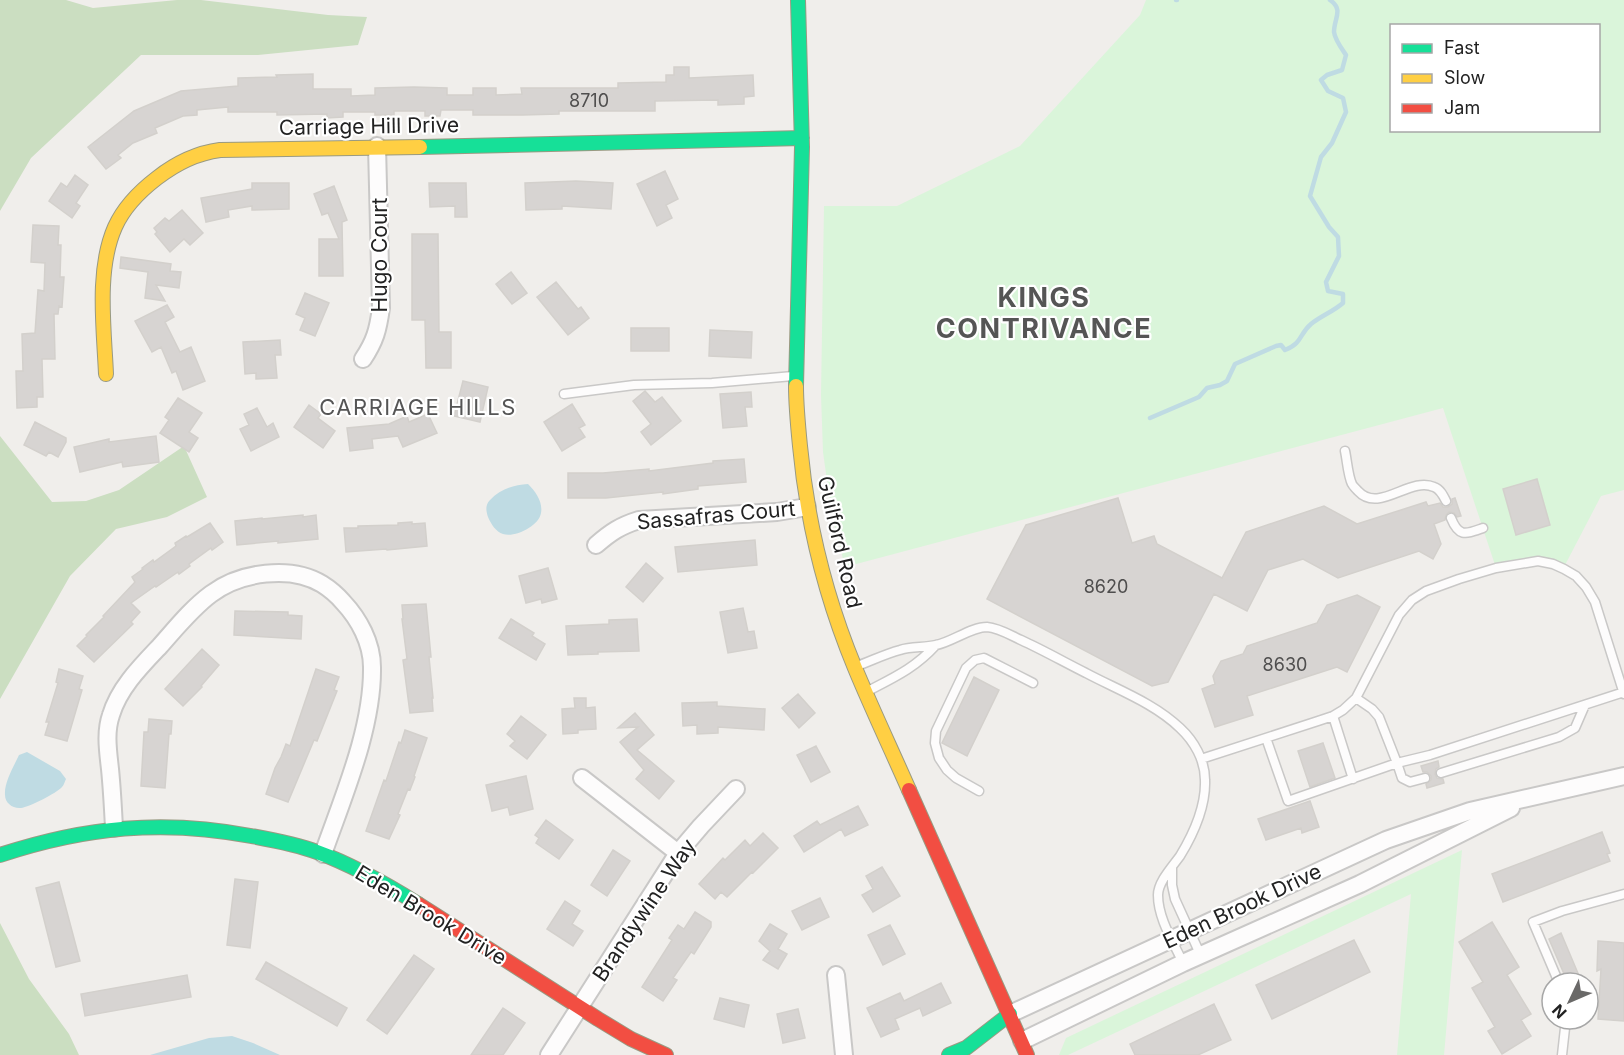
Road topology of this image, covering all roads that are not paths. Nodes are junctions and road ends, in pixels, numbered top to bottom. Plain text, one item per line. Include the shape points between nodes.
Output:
1 (798, 0) edge
2 (802, 138) junction
3 (377, 146) junction
4 (363, 359) dead end
5 (106, 374) dead end
6 (796, 376) junction
7 (564, 394) dead end
8 (1345, 451) dead end
9 (1446, 501) dead end
10 (807, 507) junction
11 (1451, 519) dead end
12 (1483, 528) dead end
13 (596, 545) dead end
14 (936, 645) junction
15 (854, 667) junction
16 (1033, 683) dead end
17 (866, 692) junction
18 (1624, 693) edge
19 (1356, 698) junction
20 (1585, 705) junction
21 (1333, 716) junction
22 (1266, 738) junction
23 (1201, 759) junction
24 (1397, 763) junction
25 (1441, 773) dead end
26 (1624, 776) edge
27 (582, 778) dead end
28 (1353, 778) junction
29 (1425, 778) dead end
30 (736, 789) dead end
31 (979, 791) dead end
32 (1532, 798) junction
33 (114, 828) junction
34 (678, 853) junction
35 (323, 854) junction
36 (0, 855) edge
37 (1172, 868) junction
38 (1624, 894) edge
39 (1190, 931) junction
40 (1172, 939) junction
41 (1201, 956) junction
42 (1183, 963) junction
43 (1554, 971) edge
44 (836, 975) dead end
45 (579, 1006) junction
46 (1010, 1014) junction
47 (1565, 1031) edge
48 (966, 1048) junction
49 (1024, 1048) edge
50 (549, 1055) edge
51 (666, 1055) edge
52 (844, 1055) edge
53 (949, 1055) edge
54 (1562, 1055) edge

1 - 2 street, Guilford Road
2 - 3 street, Carriage Hill Drive
2 - 6 street, Guilford Road
3 - 4 street, Hugo Court via 381,308 373,345
3 - 5 street, Carriage Hill Drive via 208,152 168,169 150,183 119,219 110,240 104,286
6 - 7 lane via 634,385
6 - 10 street, Guilford Road via 797,430
8 - 9 lane via 1352,484 1361,495 1383,498 1427,485 1435,487
10 - 13 street, Sassafras Court via 639,520 611,531
10 - 15 street, Guilford Road via 837,623
11 - 12 lane via 1461,533
14 - 15 lane via 899,650
14 - 17 lane via 906,672
14 - 23 lane via 984,627 1003,631 1168,718 1193,741
15 - 17 street, Guilford Road
16 - 31 lane via 984,658 966,668 936,731 935,743 946,770
17 - 46 street, Guilford Road
18 - 19 lane via 1595,602 1586,587 1564,569 1538,561 1459,579 1412,600 1399,615
18 - 20 lane
19 - 21 lane
19 - 24 lane via 1379,717
20 - 24 lane
20 - 25 lane via 1575,728 1559,737
21 - 22 lane
21 - 28 lane
22 - 23 lane
22 - 28 lane via 1288,801
23 - 37 lane via 1206,777 1205,800
24 - 28 lane
24 - 29 lane via 1402,778 1410,782
26 - 32 street, Eden Brook Drive
27 - 34 street
30 - 34 street, Brandywine Way
32 - 39 street, Eden Brook Drive via 1470,811 1386,840
32 - 41 street, Eden Brook Drive via 1360,884
33 - 35 street, Eden Brook Drive via 182,826 231,831
33 - 35 street via 109,718 135,673 213,592 246,577 286,574 306,577 336,594 360,625 372,665 364,730
33 - 36 street, Eden Brook Drive via 67,835
34 - 45 street, Brandywine Way
35 - 45 street, Eden Brook Drive via 400,892
37 - 39 lane via 1175,899
37 - 40 lane via 1158,893 1163,920
38 - 43 lane via 1533,922
39 - 40 street, Eden Brook Drive
39 - 41 lane
40 - 42 lane
40 - 46 street, Eden Brook Drive
41 - 42 street, Eden Brook Drive
42 - 49 street, Eden Brook Drive
44 - 52 street
45 - 50 street, Brandywine Way
45 - 51 street, Eden Brook Drive
46 - 48 street, Eden Brook Drive
46 - 49 street, Guilford Road
47 - 54 lane
48 - 49 street, Eden Brook Drive via 998,1044
48 - 53 street, Eden Brook Drive

